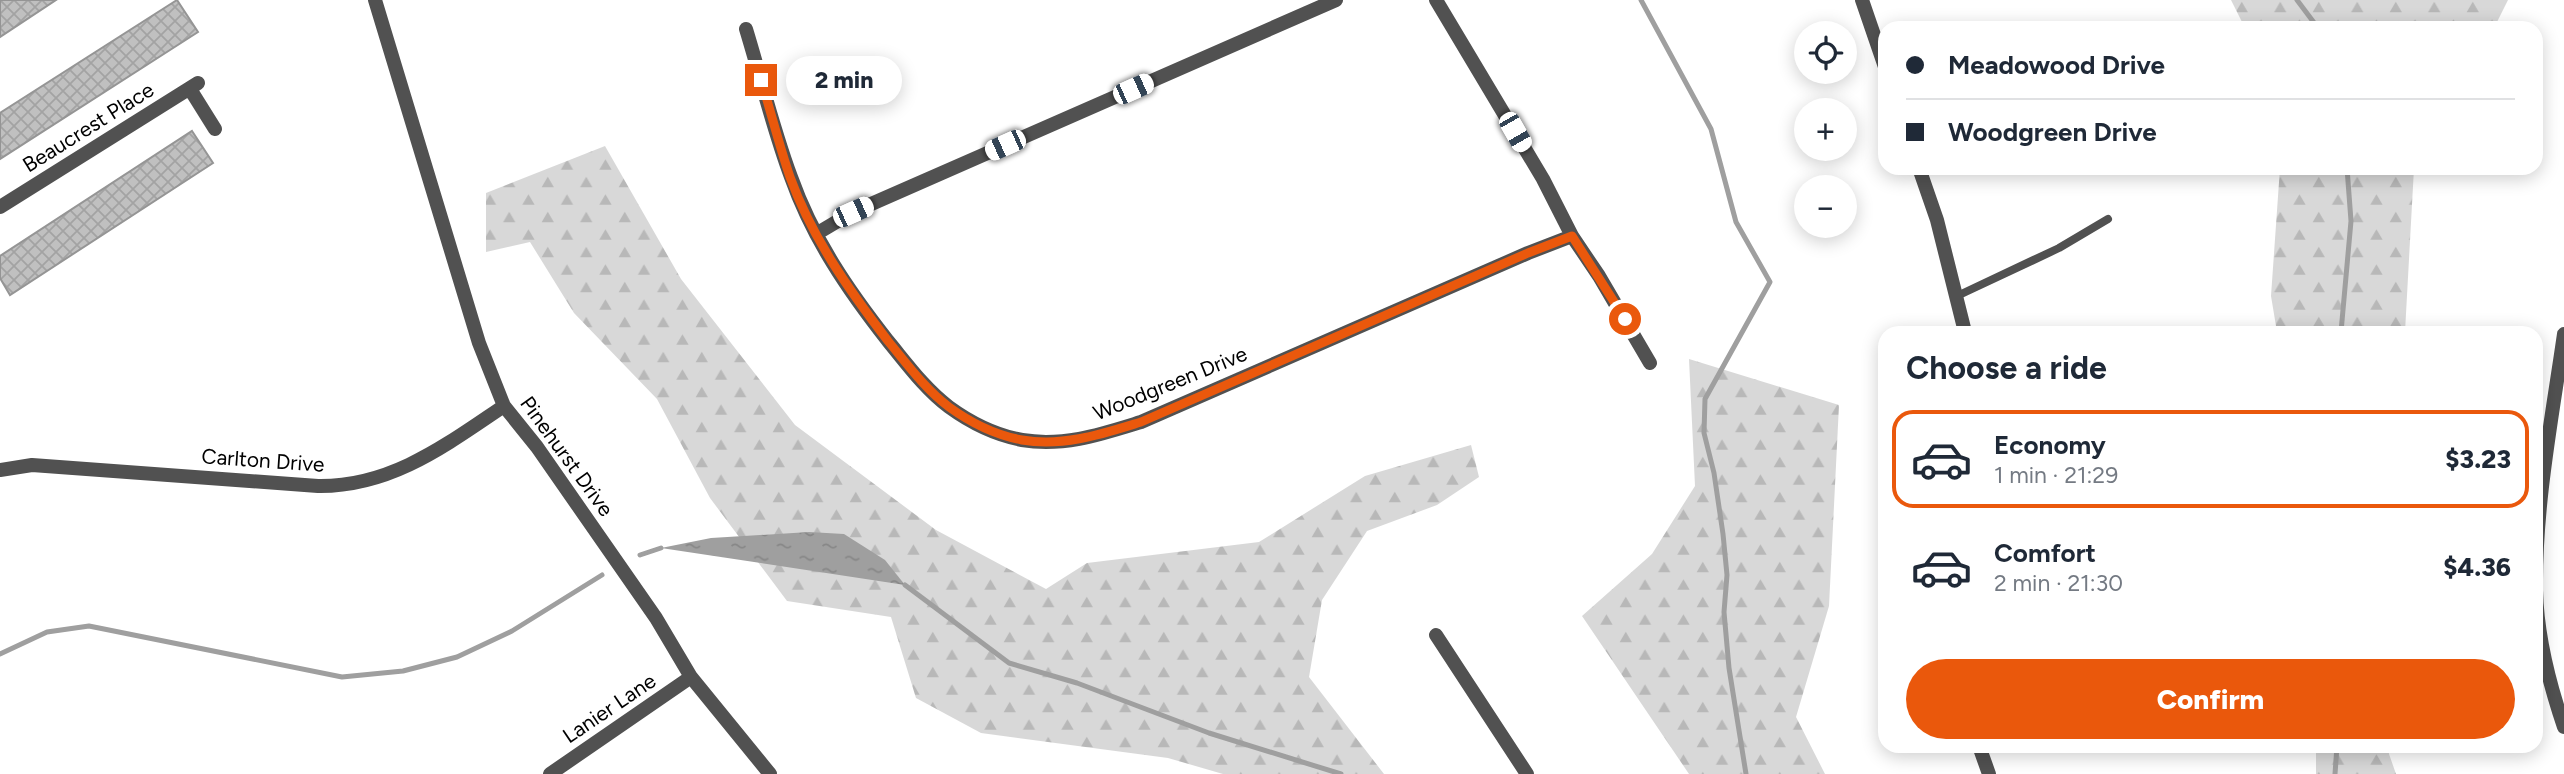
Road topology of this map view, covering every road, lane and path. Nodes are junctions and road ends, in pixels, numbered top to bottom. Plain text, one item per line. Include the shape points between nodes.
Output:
1 (375, 0) edge
2 (1336, 0) edge
3 (1436, 0) edge
4 (1862, 0) edge
5 (746, 29) dead end
6 (1878, 47) edge
7 (215, 129) dead end
8 (1921, 175) edge
9 (0, 206) edge
10 (2108, 219) dead end
11 (816, 234) junction
12 (1572, 236) junction
13 (1957, 296) junction
14 (1964, 326) edge
15 (2564, 334) edge
16 (1650, 363) dead end
17 (504, 406) junction
18 (0, 470) edge
19 (2543, 482) edge
20 (1436, 635) dead end
21 (2543, 654) edge
22 (691, 677) junction
23 (2564, 727) edge
24 (1982, 753) edge
25 (550, 774) edge
26 (770, 774) edge
27 (1527, 774) edge
28 (1989, 774) edge

1 - 17 street, Pinehurst Drive via 479,343
2 - 11 street via 853,212
3 - 12 street
4 - 6 street
5 - 11 street, Woodgreen Drive via 791,178
7 - 9 street, Beaucrest Place via 194,86
8 - 13 street
10 - 13 lane via 2059,248
11 - 12 street, Woodgreen Drive via 847,288 936,396 991,432 1050,442 1095,436 1141,422
12 - 16 street
13 - 14 street
15 - 19 street
17 - 18 street, Carlton Drive via 416,463 351,485 32,466
17 - 22 street, Pinehurst Drive via 649,608
20 - 27 street
21 - 23 street
22 - 25 street, Lanier Lane
22 - 26 street, Pinehurst Drive
24 - 28 street

